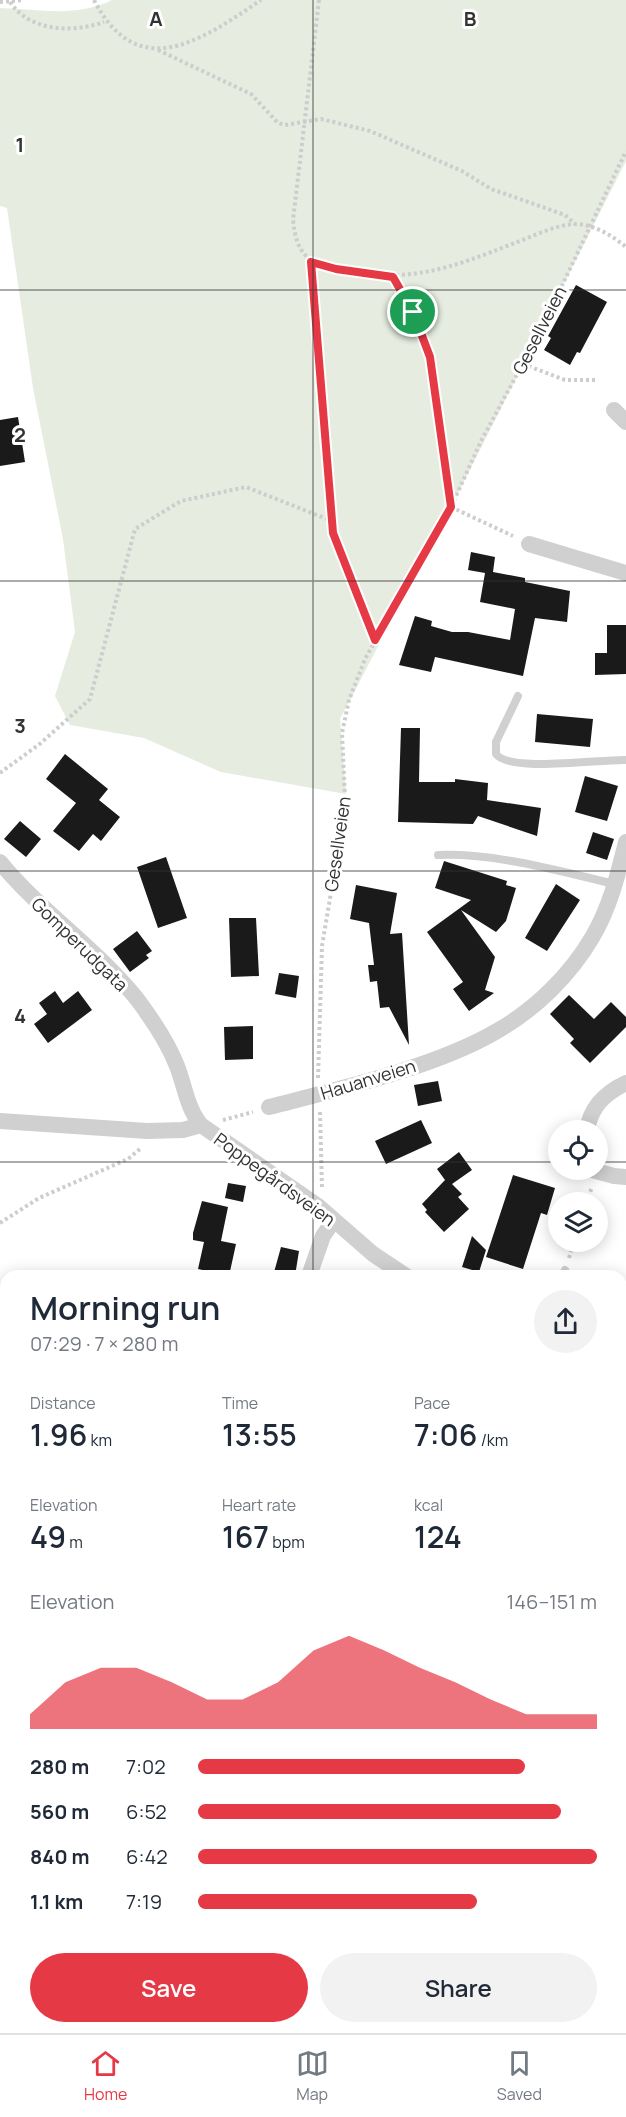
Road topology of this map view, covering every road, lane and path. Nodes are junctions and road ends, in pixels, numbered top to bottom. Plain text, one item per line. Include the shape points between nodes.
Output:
1 (23, 0) edge
2 (94, 0) edge
3 (261, 0) edge
4 (319, 0) edge
5 (0, 2) edge
6 (10, 2) junction
7 (105, 22) junction
8 (158, 50) junction
9 (304, 121) junction
10 (626, 151) edge
11 (575, 224) junction
12 (590, 226) junction
13 (626, 247) edge
14 (311, 262) junction
15 (393, 277) junction
16 (523, 364) junction
17 (596, 380) dead end
18 (451, 507) junction
19 (332, 521) junction
20 (529, 544) joint
21 (626, 573) edge
22 (375, 640) junction
23 (518, 696) dead end
24 (626, 760) edge
25 (0, 773) edge
26 (626, 842) edge
27 (438, 855) dead end
28 (0, 862) edge
29 (615, 884) junction
30 (626, 1083) edge
31 (320, 1094) junction
32 (269, 1107) joint
33 (590, 1120) edge
34 (0, 1121) edge
35 (201, 1125) junction
36 (147, 1131) junction
37 (608, 1174) edge
38 (626, 1177) edge
39 (318, 1206) junction
40 (334, 1220) junction
41 (0, 1223) edge
42 (311, 1270) edge
43 (397, 1270) edge

1 - 6 path
2 - 7 path
3 - 8 path via 211,32 183,45
4 - 9 path
5 - 6 path
6 - 7 path via 29,21 50,26 76,29
7 - 8 path via 125,39
8 - 9 path via 251,94 278,123
9 - 11 path via 321,119 370,131 462,171 491,189 565,215
9 - 14 path via 293,220 300,248
10 - 12 path, Gesellveien
11 - 12 path
11 - 15 path via 442,270
12 - 13 path
12 - 16 path, Gesellveien
14 - 15 path
14 - 19 path
15 - 18 path via 416,318 430,357
16 - 17 path via 566,380
16 - 18 path, Gesellveien
18 - 20 path
18 - 22 path, Gesellveien
19 - 22 path via 333,533
19 - 25 path via 246,487 181,501 135,529 90,699
20 - 21 street
22 - 31 path, Gesellveien via 349,700 342,734 344,806 322,946 317,1059
23 - 24 lane via 496,742 496,754 501,760 522,764
26 - 29 street, Hauanveien
27 - 29 lane via 459,854 561,870
28 - 35 street, Gomperudgata via 138,1001 171,1052 190,1108
29 - 31 street, Hauanveien via 594,934 577,961 527,1010 498,1031 462,1048
30 - 33 street via 600,1100
31 - 32 street, Hauanveien
31 - 39 path, Gesellveien via 322,1198
32 - 35 path
34 - 36 street
35 - 36 street
35 - 39 street, Poppegårdsveien
36 - 41 path via 142,1147 128,1159 39,1198
37 - 38 street
39 - 40 street, Poppegårdsveien
40 - 42 street via 323,1236
40 - 43 street, Poppegårdsveien

